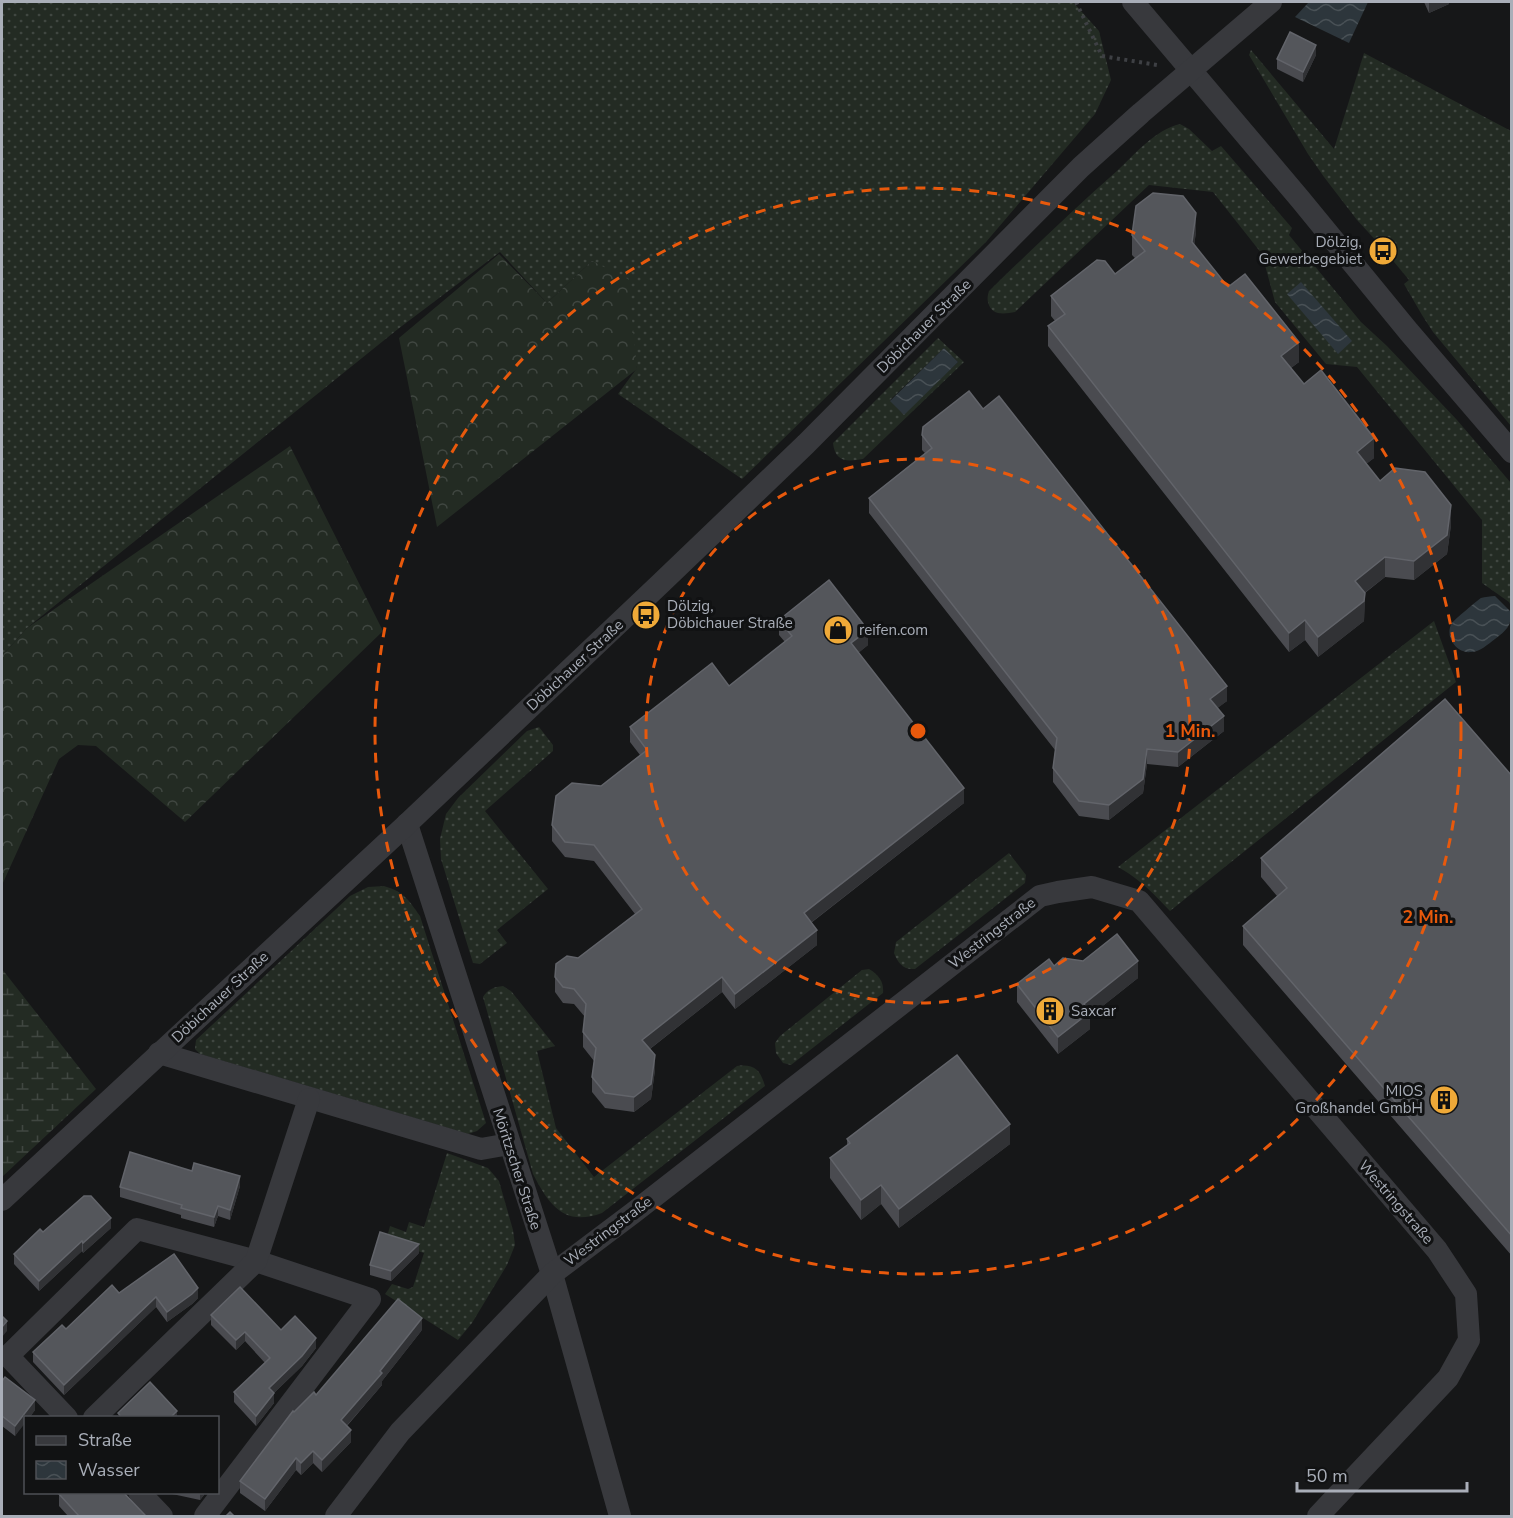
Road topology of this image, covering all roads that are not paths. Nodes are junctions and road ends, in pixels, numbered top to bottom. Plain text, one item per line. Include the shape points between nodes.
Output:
1 (1133, 2) edge
2 (1271, 2) edge
3 (1191, 70) junction
4 (1512, 452) edge
5 (407, 824) junction
6 (159, 1053) junction
7 (309, 1098) junction
8 (509, 1144) junction
9 (2, 1200) edge
10 (256, 1261) junction
11 (552, 1274) junction
12 (65, 1416) edge
13 (96, 1416) edge
14 (141, 1494) edge
15 (162, 1516) edge
16 (204, 1516) edge
17 (336, 1516) edge
18 (620, 1516) edge
19 (1318, 1516) edge

1 - 3 street
2 - 3 street, Döbichauer Straße
3 - 4 street
3 - 5 street, Döbichauer Straße via 1081,167 806,444
5 - 6 street, Döbichauer Straße
5 - 8 street, Möritzscher Straße
6 - 7 street
6 - 9 street, Döbichauer Straße
7 - 8 street via 481,1149
7 - 10 street
8 - 11 street, Möritzscher Straße
10 - 12 street via 137,1229 8,1356
10 - 13 street
10 - 16 street via 370,1299
11 - 17 street, Westringstraße via 400,1432
11 - 18 street, Möritzscher Straße
11 - 19 street, Westringstraße via 1040,896 1092,887 1111,892 1139,902 1437,1250 1466,1294 1469,1340 1448,1378
14 - 15 street

